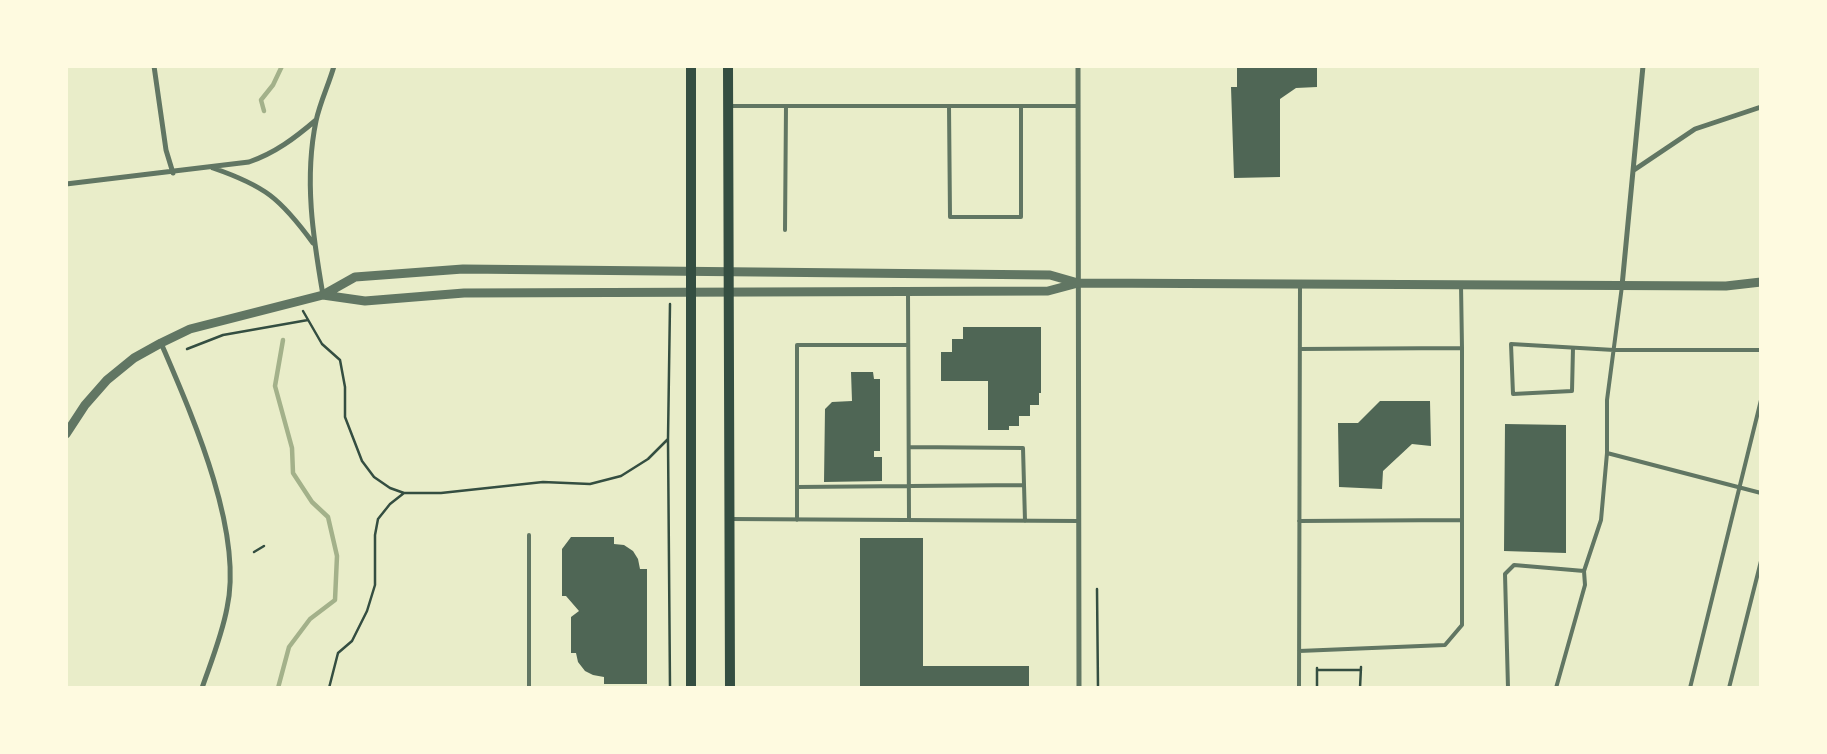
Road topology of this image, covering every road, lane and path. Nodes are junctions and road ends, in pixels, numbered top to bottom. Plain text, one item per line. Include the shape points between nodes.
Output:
1 (154, 66) edge
2 (334, 66) edge
3 (691, 66) edge
4 (728, 66) edge
5 (1078, 66) edge
6 (1644, 66) edge
7 (728, 106) junction
8 (786, 106) junction
9 (949, 106) junction
10 (1021, 106) junction
11 (1078, 106) junction
12 (1761, 107) edge
13 (316, 120) junction
14 (211, 168) junction
15 (1634, 170) junction
16 (173, 172) junction
17 (66, 184) edge
18 (785, 230) dead end
19 (314, 243) junction
20 (692, 272) junction
21 (729, 272) junction
22 (1761, 282) edge
23 (1078, 283) junction
24 (1300, 284) junction
25 (1461, 285) junction
26 (1622, 286) junction
27 (908, 291) junction
28 (693, 292) junction
29 (729, 292) junction
30 (323, 295) junction
31 (297, 301) junction
32 (670, 304) dead end
33 (308, 320) junction
34 (161, 343) junction
35 (908, 345) junction
36 (1462, 348) junction
37 (1573, 348) junction
38 (187, 349) dead end
39 (1300, 349) junction
40 (1614, 350) junction
41 (1761, 350) edge
42 (1761, 400) edge
43 (66, 434) edge
44 (668, 439) junction
45 (909, 447) junction
46 (1607, 453) junction
47 (909, 485) junction
48 (1024, 485) junction
49 (797, 487) junction
50 (1739, 487) junction
51 (404, 493) junction
52 (1761, 493) edge
53 (730, 519) junction
54 (797, 520) junction
55 (909, 520) junction
56 (1462, 520) junction
57 (1024, 521) junction
58 (1078, 521) junction
59 (1299, 521) junction
60 (529, 535) dead end
61 (264, 546) dead end
62 (254, 552) dead end
63 (1761, 561) edge
64 (1584, 571) junction
65 (1097, 589) dead end
66 (1299, 651) junction
67 (202, 688) edge
68 (330, 688) edge
69 (529, 688) edge
70 (670, 688) edge
71 (691, 688) edge
72 (730, 688) edge
73 (1079, 688) edge
74 (1098, 688) edge
75 (1299, 688) edge
76 (1317, 688) edge
77 (1360, 688) edge
78 (1508, 688) edge
79 (1556, 688) edge
80 (1690, 688) edge
81 (1729, 688) edge

1 - 16 street via 166,150
2 - 13 street
3 - 20 main road
4 - 7 main road
5 - 11 street
6 - 15 street
7 - 8 lane
7 - 21 main road
8 - 9 lane
8 - 18 lane
9 - 10 lane
9 - 10 lane via 950,217 1021,217
10 - 11 lane
11 - 23 street
12 - 15 street via 1695,129
13 - 14 street via 268,156
13 - 19 street via 309,192
14 - 16 street
14 - 19 street via 266,190 283,204
15 - 26 street
16 - 17 street
19 - 30 street
20 - 21 street
20 - 28 main road
20 - 30 street via 463,269 412,272 355,277
21 - 23 street via 1050,275
21 - 29 main road
22 - 26 street via 1726,286
23 - 24 street
23 - 27 street via 1048,290
23 - 58 street
24 - 25 street
24 - 39 lane
25 - 26 street
25 - 36 lane
26 - 40 lane
27 - 29 street
27 - 35 lane
28 - 29 street
28 - 30 street via 464,292 364,301
28 - 71 main road
29 - 53 main road
30 - 31 street
31 - 33 path
31 - 34 street via 190,329
32 - 44 path
33 - 38 path via 223,335
33 - 51 path via 322,344 340,360 345,387 345,417 362,461 374,477
34 - 43 street via 134,358 107,380
34 - 67 street via 200,435 226,530 227,608
35 - 45 lane
35 - 49 lane via 797,345
36 - 39 lane
36 - 56 lane
37 - 37 lane via 1511,344 1513,394 1572,391
37 - 40 lane
39 - 59 lane
40 - 41 lane
40 - 46 lane via 1607,400
42 - 50 lane
44 - 51 path via 648,459 621,476 590,484 544,482 440,493
44 - 70 path
45 - 47 lane
45 - 48 lane via 1023,448
46 - 50 lane
46 - 64 lane via 1601,520
47 - 48 lane
47 - 49 lane
47 - 55 lane
48 - 57 lane
49 - 54 lane
50 - 52 lane
50 - 80 lane
51 - 68 path via 378,519 374,536 376,566 372,594 352,641 338,654
53 - 54 lane
53 - 72 main road
54 - 55 lane
55 - 57 lane
56 - 59 lane
56 - 66 lane via 1462,625 1445,645
57 - 58 lane
58 - 73 street
59 - 66 lane
60 - 69 lane
61 - 62 path
63 - 81 lane
64 - 78 lane via 1514,565 1505,574
64 - 79 lane via 1585,585
65 - 74 path
66 - 75 lane
76 - 77 path via 1317,669 1361,668

